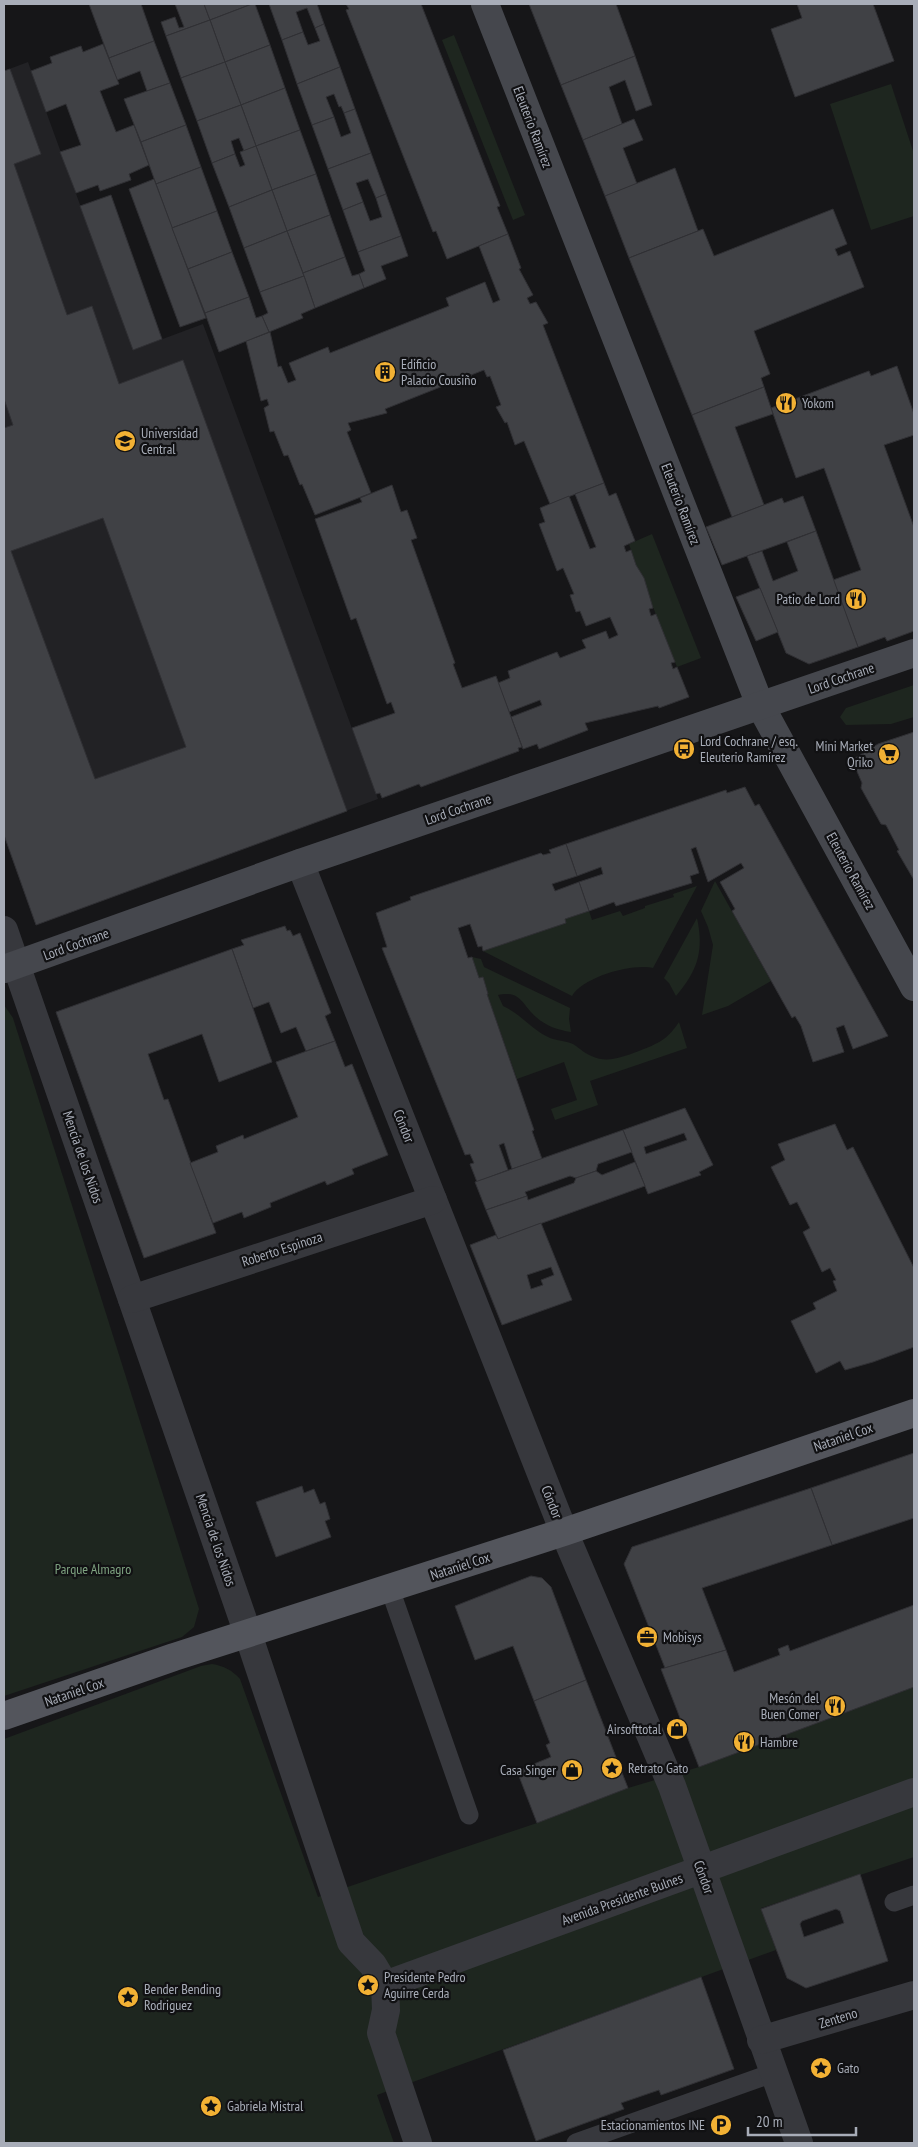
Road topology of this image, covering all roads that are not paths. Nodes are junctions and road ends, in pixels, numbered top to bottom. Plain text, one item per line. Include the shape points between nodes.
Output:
1 (485, 4) edge
2 (914, 653) edge
3 (760, 705) junction
4 (300, 863) junction
5 (4, 930) edge
6 (10, 967) edge
7 (914, 987) edge
8 (433, 1200) junction
9 (132, 1299) junction
10 (914, 1413) edge
11 (564, 1532) junction
12 (390, 1589) junction
13 (248, 1634) junction
14 (4, 1716) edge
15 (914, 1792) edge
16 (469, 1815) dead end
17 (702, 1870) junction
18 (914, 1895) edge
19 (894, 1902) dead end
20 (385, 1986) junction
21 (914, 1995) edge
22 (762, 2040) junction
23 (773, 2073) junction
24 (418, 2143) edge
25 (576, 2143) edge
26 (799, 2143) edge

1 - 3 street, Eleuterio Ramírez
2 - 3 street, Lord Cochrane
3 - 4 street, Lord Cochrane
3 - 7 street, Eleuterio Ramírez
4 - 6 street, Lord Cochrane
4 - 8 street, Cóndor
5 - 6 street, Mencía de los Nidos
6 - 9 street, Mencía de los Nidos
8 - 9 street, Roberto Espinoza
8 - 11 street, Cóndor
9 - 13 street, Mencía de los Nidos
10 - 11 main road, Nataniel Cox
11 - 12 main road, Nataniel Cox
11 - 17 street, Cóndor via 672,1786
12 - 13 main road, Nataniel Cox
12 - 16 lane
13 - 14 main road, Nataniel Cox
13 - 20 street, Mencía de los Nidos via 351,1942 373,1965
15 - 17 street, Avenida Presidente Bulnes
17 - 20 street, Avenida Presidente Bulnes
17 - 22 street, Cóndor
18 - 19 lane
20 - 24 street, Mencía de los Nidos via 386,2010 381,2034
21 - 22 street, Zenteno
22 - 23 street, Cóndor
23 - 25 lane
23 - 26 street, Cóndor

